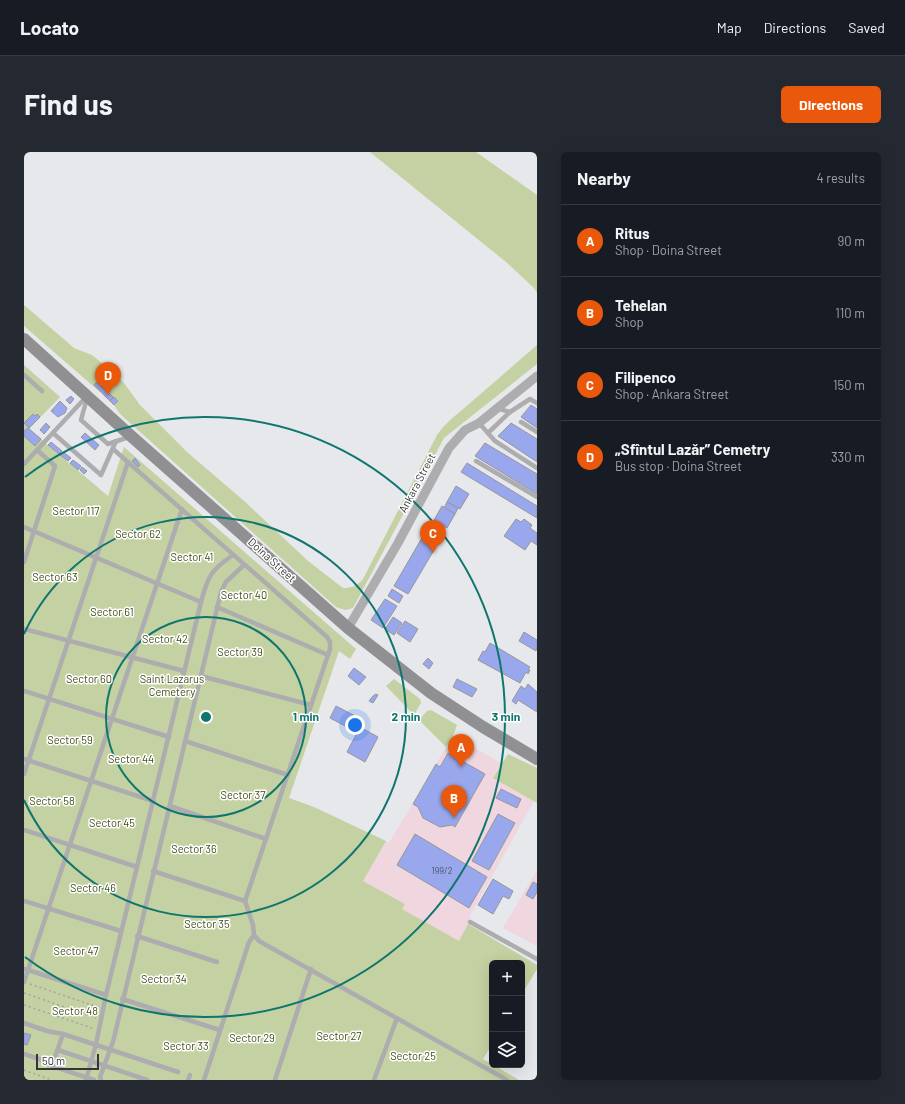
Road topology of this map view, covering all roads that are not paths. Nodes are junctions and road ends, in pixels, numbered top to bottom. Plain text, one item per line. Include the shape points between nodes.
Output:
1 (24, 339) edge
2 (24, 375) edge
3 (537, 376) edge
4 (42, 391) dead end
5 (87, 396) junction
6 (537, 403) edge
7 (496, 408) junction
8 (510, 412) junction
9 (521, 422) dead end
10 (478, 423) junction
11 (537, 432) edge
12 (53, 433) junction
13 (488, 433) junction
14 (131, 436) junction
15 (116, 441) junction
16 (113, 449) junction
17 (37, 450) junction
18 (476, 461) dead end
19 (128, 462) junction
20 (24, 464) edge
21 (537, 468) edge
22 (537, 497) edge
23 (182, 509) junction
24 (24, 527) edge
25 (34, 532) junction
26 (233, 555) junction
27 (96, 557) junction
28 (24, 562) edge
29 (244, 565) junction
30 (157, 582) junction
31 (201, 602) junction
32 (217, 607) junction
33 (348, 628) junction
34 (24, 629) edge
35 (68, 642) junction
36 (328, 655) junction
37 (132, 658) junction
38 (184, 671) junction
39 (201, 676) junction
40 (24, 691) edge
41 (49, 699) junction
42 (311, 704) junction
43 (112, 719) junction
44 (168, 737) junction
45 (185, 742) junction
46 (537, 759) edge
47 (26, 760) edge
48 (24, 774) edge
49 (288, 774) junction
50 (91, 781) junction
51 (153, 802) junction
52 (170, 806) junction
53 (24, 830) edge
54 (266, 839) junction
55 (69, 845) junction
56 (137, 867) junction
57 (153, 871) junction
58 (24, 901) edge
59 (245, 901) junction
60 (48, 909) junction
61 (470, 922) dead end
62 (121, 931) junction
63 (254, 935) junction
64 (138, 936) junction
65 (537, 959) edge
66 (217, 962) dead end
67 (311, 969) junction
68 (26, 970) edge
69 (24, 982) edge
70 (106, 995) junction
71 (122, 999) junction
72 (396, 1018) junction
73 (24, 1023) edge
74 (220, 1030) junction
75 (63, 1034) junction
76 (96, 1044) junction
77 (110, 1049) junction
78 (58, 1050) junction
79 (24, 1054) edge
80 (91, 1061) junction
81 (52, 1066) junction
82 (104, 1066) junction
83 (178, 1072) dead end
84 (86, 1079) edge
85 (94, 1080) edge
86 (100, 1080) edge
87 (147, 1080) edge
88 (204, 1080) edge
89 (275, 1080) edge
90 (374, 1080) edge
91 (507, 1080) edge

1 - 5 main road, Doina Street
2 - 4 lane
3 - 7 street, Ankara Street
5 - 12 lane
5 - 14 main road, Doina Street
5 - 15 lane via 81,420 108,444
6 - 8 lane via 530,399
7 - 8 lane
7 - 10 street, Ankara Street
8 - 13 lane
9 - 11 lane
10 - 13 lane
10 - 33 street, Ankara Street via 465,430 449,448 398,543
12 - 16 lane via 101,475
12 - 17 lane
13 - 21 lane via 495,442
14 - 15 lane
14 - 33 main road, Doina Street
15 - 16 lane
16 - 19 lane
17 - 20 lane
17 - 25 lane via 55,466
18 - 22 lane
19 - 23 lane
19 - 27 lane
23 - 26 lane
23 - 30 lane
24 - 25 lane
25 - 27 lane
25 - 28 lane
26 - 29 lane
26 - 31 lane via 211,574
27 - 30 lane
27 - 35 lane
29 - 32 lane via 223,586
29 - 36 lane via 329,639
30 - 31 lane
30 - 37 lane
31 - 38 lane
32 - 36 lane
32 - 39 lane
33 - 46 main road, Doina Street via 426,690
34 - 35 lane
35 - 37 lane
35 - 41 lane
36 - 42 lane
37 - 38 lane
37 - 43 lane
38 - 44 lane
39 - 42 lane
39 - 45 lane
40 - 41 lane
41 - 43 lane
41 - 47 lane
42 - 49 lane
43 - 44 lane
43 - 50 lane
44 - 51 lane
45 - 49 lane
45 - 52 lane
47 - 48 lane
47 - 50 lane
49 - 54 lane
50 - 51 lane
50 - 55 lane
51 - 56 lane
52 - 54 lane
52 - 57 lane
53 - 55 lane
54 - 59 lane
55 - 56 lane
55 - 60 lane
56 - 62 lane
57 - 59 lane
57 - 64 lane
58 - 60 lane
59 - 63 lane
60 - 62 lane
60 - 68 lane
61 - 65 lane
62 - 70 lane
63 - 67 lane via 259,941
63 - 74 lane via 249,942
64 - 66 lane
64 - 71 lane
67 - 72 lane
67 - 89 lane
68 - 69 lane
68 - 70 lane
70 - 76 lane
71 - 74 lane
71 - 77 lane
72 - 90 lane
72 - 91 lane
73 - 75 lane
74 - 88 lane
75 - 76 lane
75 - 78 lane
76 - 77 lane
76 - 80 lane
77 - 82 lane
77 - 83 lane
78 - 80 lane
78 - 81 lane
79 - 81 lane
80 - 82 lane
80 - 84 lane
81 - 84 lane
82 - 86 lane
82 - 87 lane
84 - 85 lane

